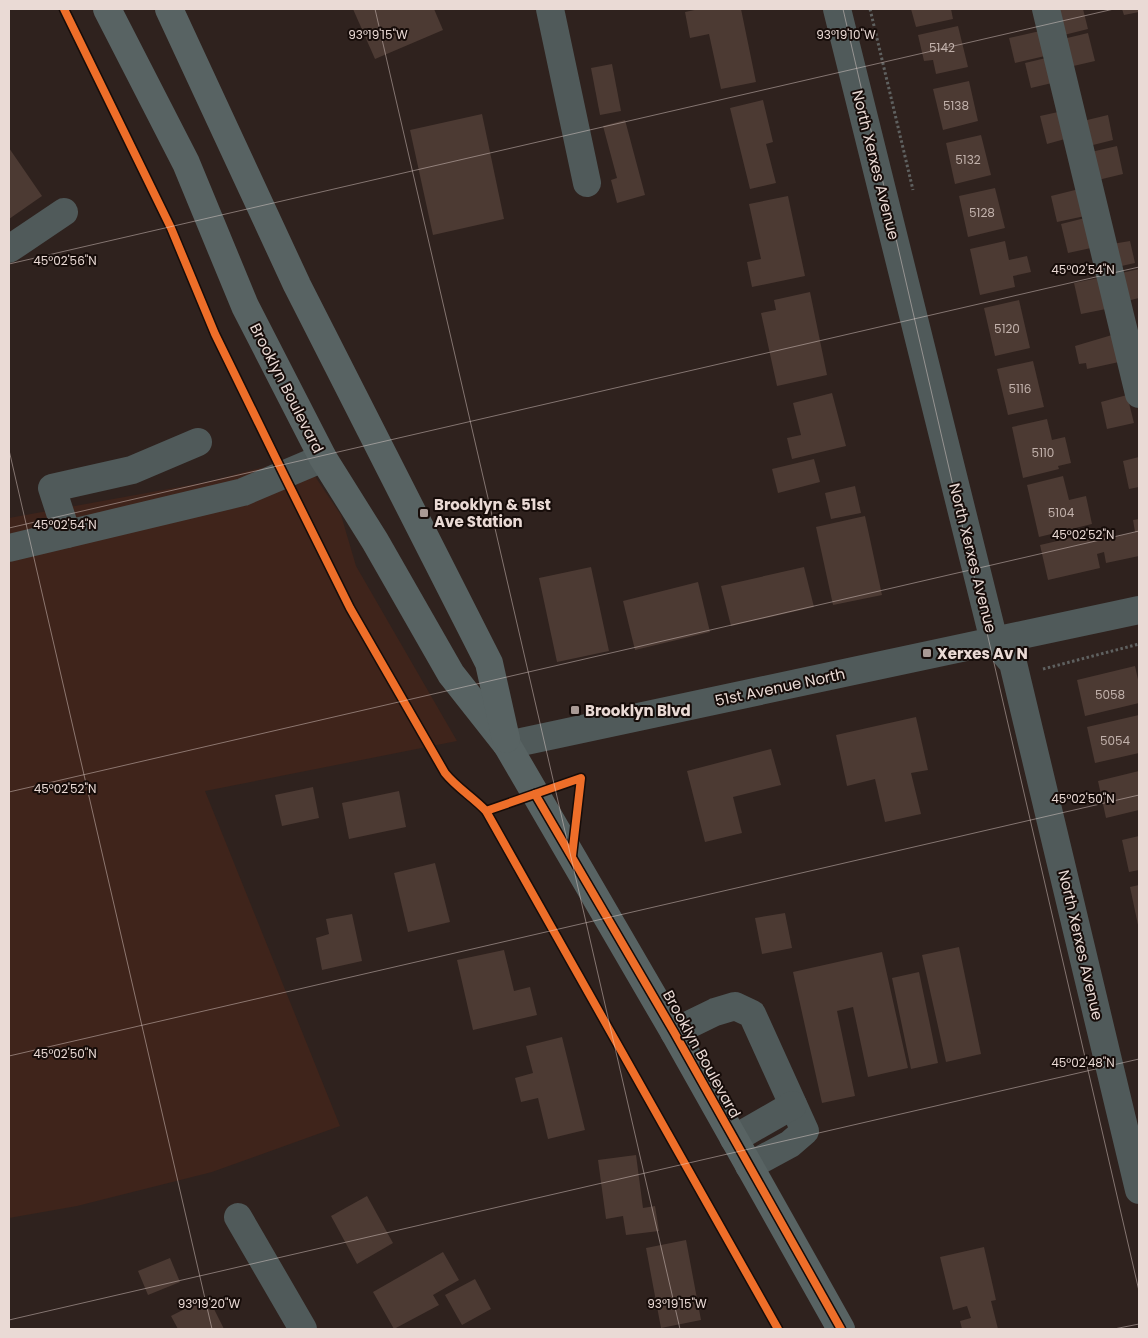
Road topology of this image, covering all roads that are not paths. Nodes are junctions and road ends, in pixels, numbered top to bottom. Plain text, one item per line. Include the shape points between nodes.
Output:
1 (107, 9) edge
2 (169, 9) edge
3 (550, 9) edge
4 (837, 9) edge
5 (1046, 9) edge
6 (587, 183) dead end
7 (64, 212) dead end
8 (9, 249) edge
9 (1139, 394) edge
10 (198, 442) dead end
11 (323, 458) junction
12 (67, 534) junction
13 (9, 548) edge
14 (1139, 610) edge
15 (994, 641) junction
16 (507, 745) junction
17 (674, 1032) junction
18 (793, 1105) junction
19 (734, 1139) junction
20 (750, 1166) junction
21 (1139, 1190) edge
22 (238, 1217) dead end
23 (303, 1329) edge
24 (841, 1329) edge

1 - 11 main road, Brooklyn Boulevard via 186,163 245,306
2 - 16 main road, Brooklyn Boulevard via 297,285 488,663
3 - 6 street
4 - 15 street, North Xerxes Avenue
5 - 9 street
7 - 8 street
10 - 12 street via 132,470 52,488
11 - 12 street via 243,492
11 - 16 main road, Brooklyn Boulevard via 451,674
12 - 13 street
14 - 15 street, 51st Avenue North
15 - 16 street, 51st Avenue North
15 - 21 street, North Xerxes Avenue via 1013,663
16 - 17 main road, Brooklyn Boulevard
17 - 18 street via 735,1006 752,1014
17 - 19 main road, Brooklyn Boulevard
18 - 19 street
18 - 20 street via 805,1131 790,1144
19 - 20 main road, Brooklyn Boulevard
20 - 24 main road, Brooklyn Boulevard
22 - 23 street

